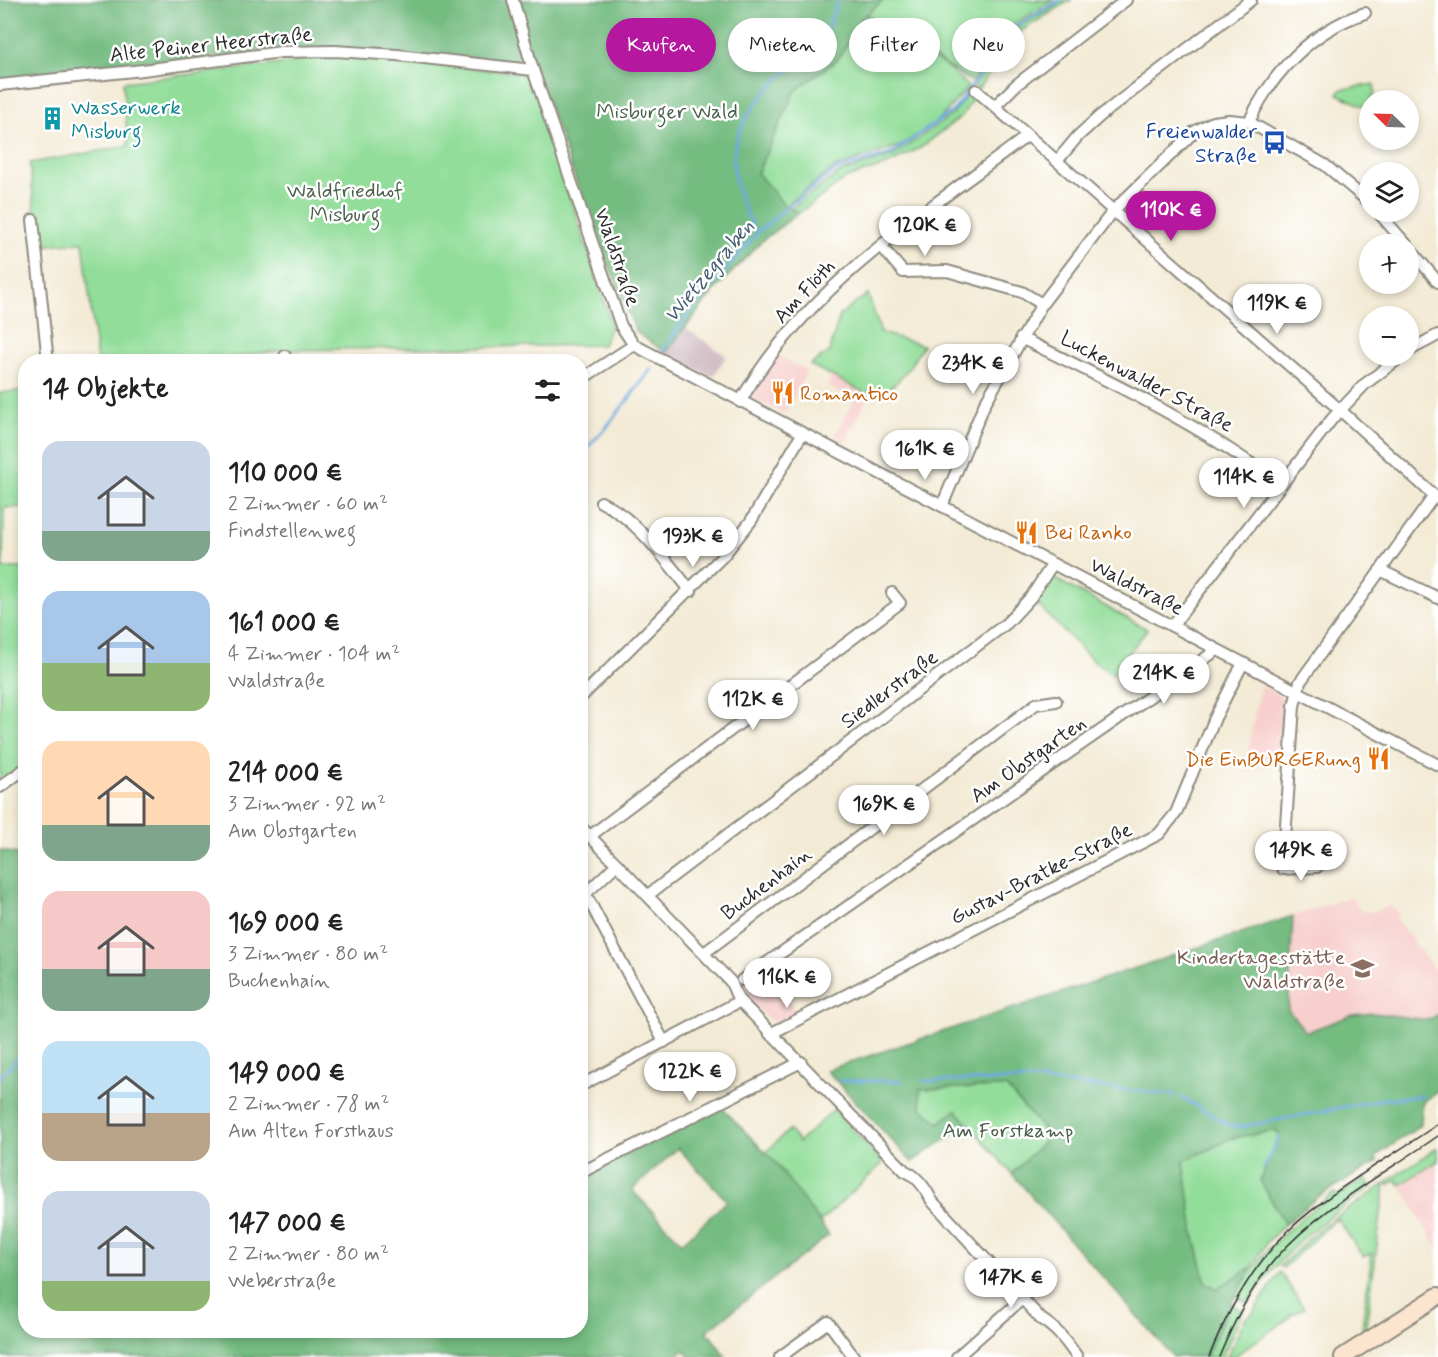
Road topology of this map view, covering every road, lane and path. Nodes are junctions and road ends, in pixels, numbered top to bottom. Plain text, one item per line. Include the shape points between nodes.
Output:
1 (513, 0) edge
2 (1126, 0) edge
3 (1251, 0) edge
4 (1365, 14) dead end
5 (533, 70) junction
6 (0, 85) edge
7 (976, 90) dead end
8 (995, 106) junction
9 (1249, 122) junction
10 (1027, 136) junction
11 (1057, 161) junction
12 (1359, 194) edge
13 (1114, 210) junction
14 (33, 220) dead end
15 (1387, 222) edge
16 (1397, 234) edge
17 (881, 246) junction
18 (1419, 260) edge
19 (1438, 282) edge
20 (1042, 304) junction
21 (1438, 335) edge
22 (1021, 338) junction
23 (634, 345) junction
24 (1419, 345) edge
25 (47, 354) edge
26 (1389, 366) edge
27 (588, 375) edge
28 (740, 402) junction
29 (1341, 410) junction
30 (802, 434) junction
31 (1281, 485) junction
32 (1436, 497) edge
33 (601, 502) dead end
34 (942, 506) junction
35 (1052, 565) junction
36 (1380, 570) junction
37 (691, 591) junction
38 (892, 593) dead end
39 (1438, 598) edge
40 (1172, 626) junction
41 (1217, 650) junction
42 (1243, 663) junction
43 (588, 690) edge
44 (1298, 692) junction
45 (1056, 701) dead end
46 (1438, 765) edge
47 (18, 774) edge
48 (0, 787) edge
49 (590, 836) joint
50 (617, 864) junction
51 (1317, 867) dead end
52 (588, 892) edge
53 (648, 895) junction
54 (588, 906) edge
55 (704, 953) junction
56 (742, 980) dead end
57 (740, 1001) junction
58 (770, 1034) junction
59 (664, 1042) junction
60 (801, 1062) junction
61 (588, 1082) edge
62 (588, 1169) edge
63 (1438, 1296) edge
64 (1022, 1299) junction
65 (1350, 1355) edge
66 (780, 1357) edge
67 (854, 1357) edge
68 (957, 1357) edge
69 (1077, 1357) edge

1 - 5 street, Waldstraße
2 - 8 street via 1016,85
3 - 11 street via 1100,116
4 - 9 street via 1337,23 1306,47 1267,91
5 - 6 street, Alte Peiner Heerstraße via 386,54 281,52
5 - 23 street, Waldstraße via 621,327
7 - 8 street
8 - 10 street
9 - 12 street via 1325,165
9 - 13 street via 1213,122 1194,132
10 - 11 street
10 - 17 street, Am Flöth
11 - 13 street
13 - 20 street
13 - 29 street
14 - 25 street
15 - 16 street
17 - 20 street via 903,272 947,271 1022,292
17 - 28 street, Am Flöth via 831,289 770,356
18 - 19 street
20 - 22 street
21 - 24 street
22 - 31 street, Luckenwalder Straße via 1181,418 1230,447
22 - 34 street via 985,403
23 - 27 street
23 - 28 street, Waldstraße
26 - 29 street
28 - 30 street, Waldstraße
29 - 31 street
29 - 32 street
30 - 34 street, Waldstraße
30 - 37 street via 751,521
31 - 40 street
32 - 36 street
33 - 37 street via 632,525
34 - 35 street, Waldstraße
35 - 40 street, Waldstraße
35 - 53 street, Siedlerstraße via 1031,597 1007,623
36 - 39 street
36 - 44 street via 1300,682
37 - 43 street
38 - 49 street via 900,603
40 - 41 street, Waldstraße
41 - 42 street, Waldstraße
41 - 56 street, Am Obstgarten
42 - 44 street, Waldstraße
42 - 58 street, Gustav-Bratke-Straße via 1176,813 1159,834
44 - 46 street, Waldstraße
44 - 51 street via 1283,869
45 - 55 street, Buchenhain via 1036,704
47 - 48 street
49 - 50 street
50 - 52 street
50 - 53 street
53 - 55 street
54 - 59 street
55 - 57 street via 731,982
57 - 58 street
57 - 59 street
58 - 60 street
59 - 61 street
60 - 62 street
60 - 64 street via 926,1189 932,1201
63 - 65 main road
64 - 68 street
64 - 69 street via 1052,1326
66 - 67 street via 828,1322

